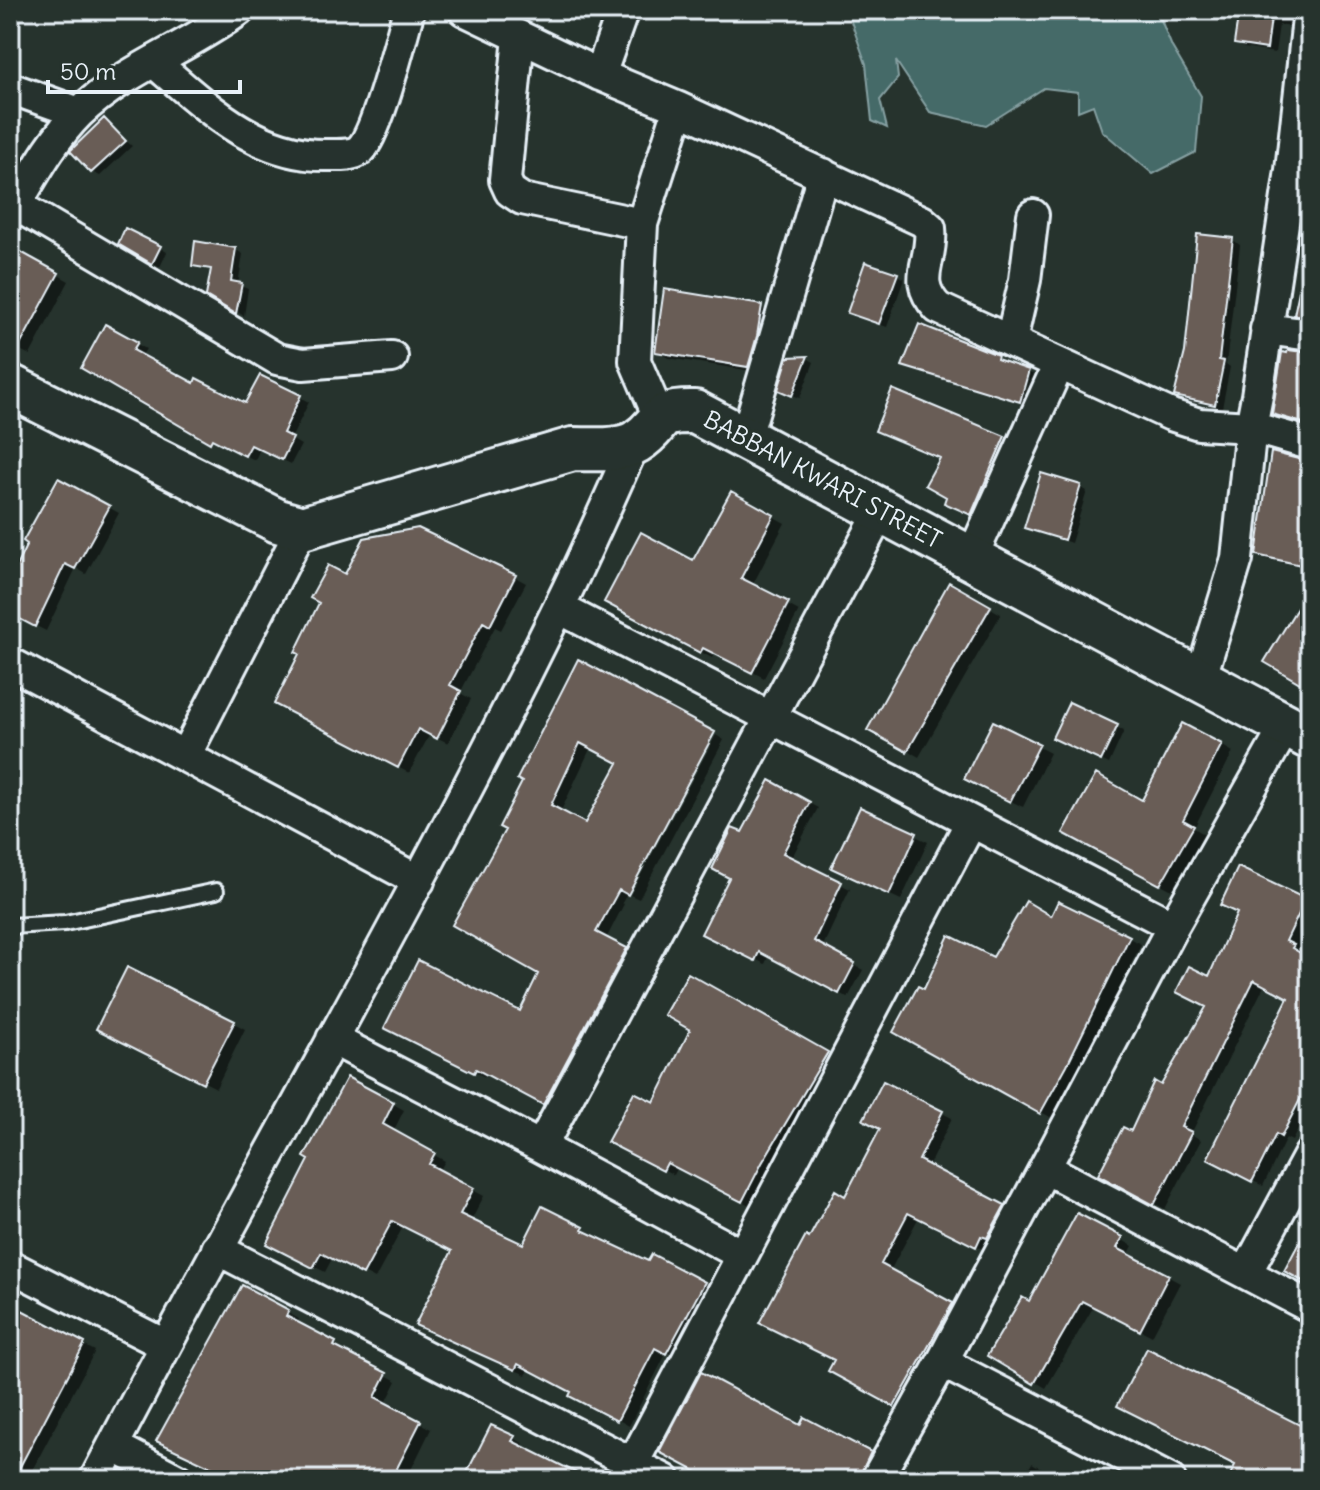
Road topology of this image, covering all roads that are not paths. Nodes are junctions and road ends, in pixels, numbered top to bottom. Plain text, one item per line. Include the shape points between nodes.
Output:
1 (239, 10) edge
2 (409, 10) edge
3 (464, 10) edge
4 (623, 10) edge
5 (1308, 25) edge
6 (519, 37) junction
7 (154, 62) junction
8 (600, 75) junction
9 (10, 88) edge
10 (679, 108) junction
11 (79, 113) junction
12 (1301, 172) edge
13 (823, 174) junction
14 (13, 210) edge
15 (1033, 215) dead end
16 (642, 224) junction
17 (1266, 329) junction
18 (1310, 335) edge
19 (1011, 341) junction
20 (392, 357) dead end
21 (1059, 364) junction
22 (10, 386) edge
23 (1251, 427) junction
24 (647, 431) junction
25 (746, 437) junction
26 (1310, 444) edge
27 (882, 509) junction
28 (302, 528) junction
29 (972, 557) junction
30 (559, 608) junction
31 (10, 663) edge
32 (1200, 680) junction
33 (769, 717) junction
34 (1298, 732) edge
35 (185, 756) junction
36 (971, 822) junction
37 (419, 881) junction
38 (216, 891) dead end
39 (10, 926) edge
40 (1173, 926) junction
41 (332, 1039) junction
42 (541, 1147) junction
43 (1310, 1154) edge
44 (1045, 1168) junction
45 (217, 1249) junction
46 (742, 1255) junction
47 (10, 1266) edge
48 (1246, 1273) junction
49 (1310, 1307) edge
50 (165, 1345) junction
51 (942, 1362) junction
52 (113, 1446) junction
53 (633, 1463) junction
54 (1154, 1477) edge
55 (95, 1480) edge
56 (178, 1480) edge
57 (665, 1480) edge
58 (876, 1480) edge

1 - 7 street
2 - 7 street via 367,139 359,151 346,155 318,156 244,133
3 - 6 street
4 - 8 street
5 - 12 street
6 - 8 street
6 - 16 street via 505,180 510,191 522,199
7 - 11 street
8 - 10 street
9 - 11 street
10 - 13 street
10 - 16 street
11 - 14 street via 46,154
12 - 17 street
13 - 19 street via 930,228 922,284 927,297 938,308
13 - 25 street
14 - 20 street via 277,359 303,364
15 - 19 street
16 - 24 street via 635,361
17 - 18 street
17 - 23 street
19 - 21 street
21 - 23 street via 1171,415 1199,424
21 - 29 street
22 - 28 street via 278,521
23 - 26 street
23 - 32 street via 1237,559
24 - 25 street, BABBAN KWARI STREET via 674,411 695,412
24 - 28 street, BABBAN KWARI STREET via 603,449 573,449
24 - 30 street
25 - 27 street, BABBAN KWARI STREET
27 - 29 street, BABBAN KWARI STREET
27 - 33 street
28 - 35 street
29 - 32 street, BABBAN KWARI STREET
30 - 33 street
30 - 37 street
31 - 35 street
32 - 34 street, BABBAN KWARI STREET
33 - 36 street
33 - 42 street
34 - 40 street
35 - 37 street
36 - 40 street
36 - 46 street
37 - 41 street
38 - 39 lane via 65,923
40 - 44 street
41 - 42 street
41 - 45 street
42 - 46 street
43 - 48 street
44 - 48 street
44 - 51 street
45 - 50 street
45 - 53 street
46 - 53 street
47 - 50 street
48 - 49 street
50 - 52 street
51 - 54 street
51 - 58 street
52 - 55 street
52 - 56 street
53 - 57 street

